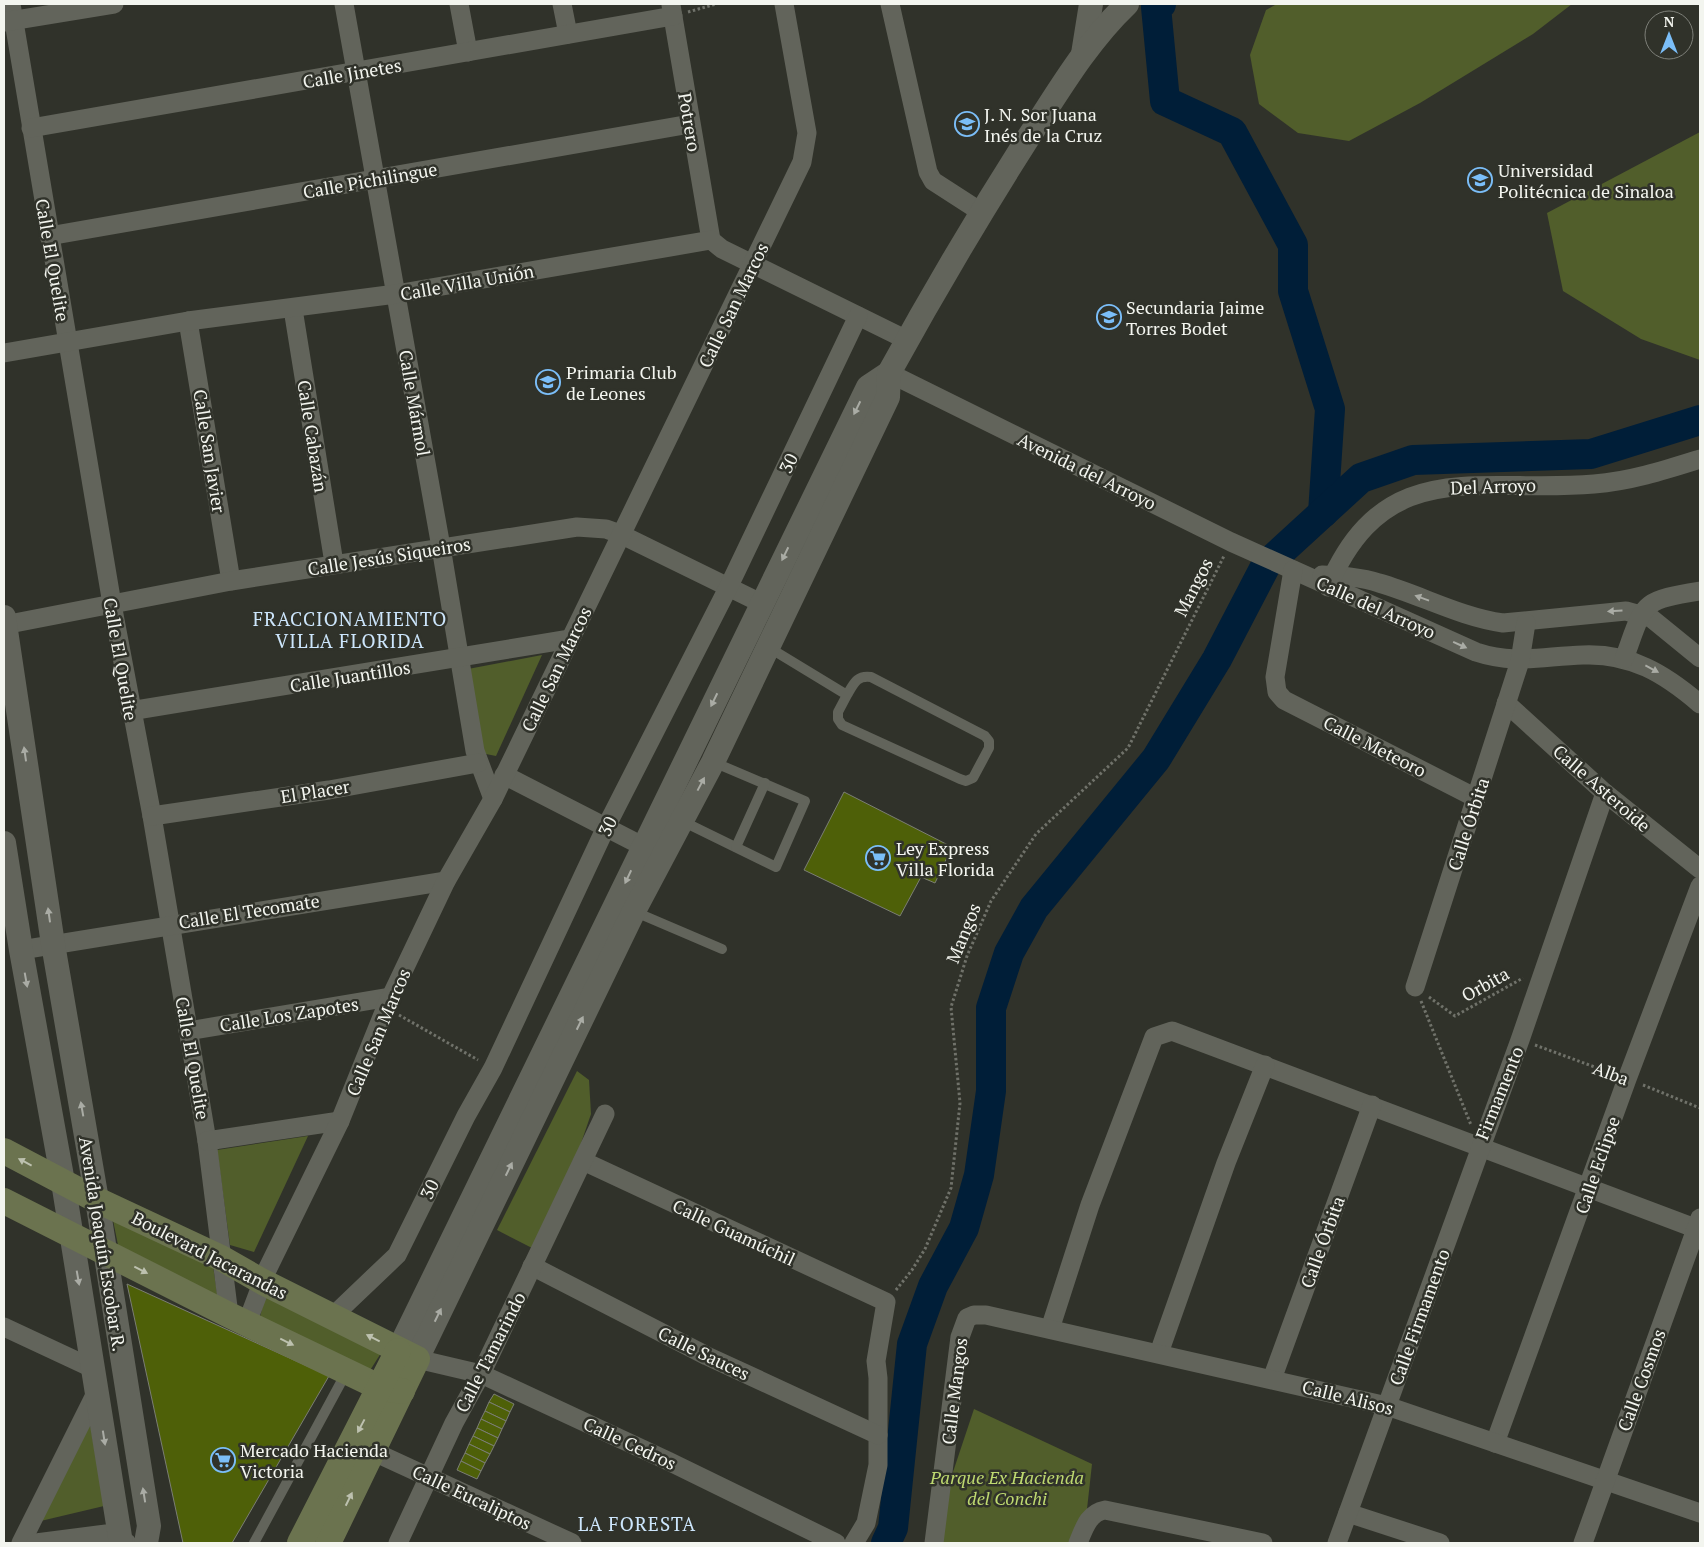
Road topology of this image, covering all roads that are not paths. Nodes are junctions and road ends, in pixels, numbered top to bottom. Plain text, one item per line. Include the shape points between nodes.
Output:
1 (114, 4) edge
2 (344, 4) edge
3 (459, 4) edge
4 (562, 4) edge
5 (784, 4) edge
6 (890, 4) edge
7 (1092, 4) edge
8 (1127, 4) edge
9 (672, 10) edge
10 (9, 16) edge
11 (568, 34) junction
12 (468, 52) junction
13 (1083, 57) junction
14 (358, 72) junction
15 (690, 124) junction
16 (31, 128) junction
17 (376, 180) junction
18 (981, 212) junction
19 (49, 236) junction
20 (711, 240) junction
21 (753, 264) junction
22 (396, 294) junction
23 (293, 309) junction
24 (858, 316) junction
25 (188, 322) junction
26 (907, 340) junction
27 (68, 342) junction
28 (4, 353) edge
29 (889, 373) junction
30 (1700, 459) edge
31 (620, 534) junction
32 (442, 547) junction
33 (334, 564) junction
34 (1294, 571) junction
35 (231, 581) junction
36 (1331, 582) junction
37 (729, 586) junction
38 (1700, 591) edge
39 (761, 603) junction
40 (112, 604) junction
41 (1641, 614) junction
42 (4, 622) edge
43 (1526, 623) junction
44 (570, 639) junction
45 (768, 647) junction
46 (459, 658) junction
47 (1700, 658) edge
48 (1624, 659) junction
49 (1520, 661) junction
50 (847, 695) junction
51 (1506, 703) junction
52 (1700, 704) edge
53 (130, 712) junction
54 (713, 762) junction
55 (478, 763) junction
56 (504, 775) junction
57 (764, 783) junction
58 (1605, 793) junction
59 (1476, 798) junction
60 (493, 800) junction
61 (152, 816) junction
62 (682, 821) junction
63 (606, 827) junction
64 (4, 843) edge
65 (642, 846) junction
66 (736, 848) junction
67 (664, 856) junction
68 (1700, 869) edge
69 (446, 881) junction
70 (1700, 886) edge
71 (625, 906) junction
72 (168, 924) junction
73 (14, 938) edge
74 (53, 944) junction
75 (722, 949) dead end
76 (1415, 987) road end
77 (388, 1002) junction
78 (188, 1031) junction
79 (1265, 1066) junction
80 (1372, 1105) junction
81 (605, 1114) dead end
82 (340, 1121) junction
83 (207, 1141) junction
84 (1479, 1147) junction
85 (4, 1151) edge
86 (583, 1161) junction
87 (63, 1182) junction
88 (1589, 1188) junction
89 (98, 1200) junction
90 (4, 1201) edge
91 (1699, 1226) edge
92 (71, 1235) junction
93 (106, 1253) junction
94 (221, 1258) junction
95 (532, 1266) junction
96 (263, 1282) junction
97 (986, 1315) joint
98 (332, 1317) junction
99 (238, 1319) junction
100 (1050, 1329) junction
101 (6, 1334) edge
102 (1159, 1353) junction
103 (408, 1355) junction
104 (347, 1372) junction
105 (481, 1374) junction
106 (1272, 1379) junction
107 (96, 1380) junction
108 (391, 1390) junction
109 (1387, 1406) junction
110 (878, 1435) junction
111 (1495, 1443) junction
112 (372, 1451) junction
113 (429, 1476) junction
114 (1605, 1480) junction
115 (1348, 1513) junction
116 (1700, 1513) edge
117 (1082, 1535) edge
118 (4, 1538) edge
119 (1211, 1538) edge
120 (123, 1542) edge
121 (15, 1543) edge
122 (20, 1543) edge
123 (36, 1543) edge
124 (146, 1543) edge
125 (254, 1543) edge
126 (300, 1543) edge
127 (328, 1543) edge
128 (398, 1543) edge
129 (572, 1543) edge
130 (836, 1543) edge
131 (854, 1543) edge
132 (934, 1543) edge
133 (1264, 1543) edge
134 (1336, 1543) edge
135 (1440, 1543) edge
136 (1583, 1543) edge

1 - 10 street
2 - 14 street, Calle Mármol
3 - 12 street
4 - 11 street
5 - 21 street, Calle San Marcos via 807,133 806,147 802,162
6 - 18 street via 928,172 934,181
7 - 13 street
8 - 13 street
9 - 11 street, Calle Jinetes
9 - 15 street, Potrero
10 - 16 street, Calle El Quelite
11 - 12 street, Calle Jinetes
12 - 14 street, Calle Jinetes
13 - 18 street
14 - 16 street, Calle Jinetes
14 - 17 street, Calle Mármol
15 - 17 street, Calle Pichilingue
15 - 20 street, Potrero
16 - 19 street, Calle El Quelite
17 - 19 street, Calle Pichilingue
17 - 22 street, Calle Mármol
18 - 26 street
19 - 27 street, Calle El Quelite
20 - 21 street
20 - 22 street, Calle Villa Unión
21 - 24 street
21 - 31 street, Calle San Marcos
22 - 23 street, Calle Villa Unión
22 - 32 street, Calle Mármol
23 - 25 street, Calle Villa Unión
23 - 33 street, Calle Cabazán
24 - 26 street
24 - 37 street, 30
25 - 27 street, Calle Villa Unión
25 - 35 street, Calle San Javier
26 - 29 street
27 - 28 street, Calle Villa Unión
27 - 40 street, Calle El Quelite
29 - 34 street, Avenida del Arroyo
29 -> 39 street via 868,387
29 - 45 street via 888,397
30 - 36 street, Del Arroyo via 1638,478 1593,484 1446,487 1416,493 1366,528 1346,551
31 - 32 street, Calle Jesús Siqueiros via 606,529 577,527
31 - 37 street, Calle Jesús Siqueiros
31 - 44 street, Calle San Marcos
32 - 33 street, Calle Jesús Siqueiros
32 - 46 street, Calle Mármol
33 - 35 street, Calle Jesús Siqueiros
34 - 36 street, Calle del Arroyo
34 - 59 street, Calle Meteoro via 1276,677 1277,692 1284,700
35 - 40 street, Calle Jesús Siqueiros
43 -> 36 street, Calle del Arroyo via 1484,620 1379,582
36 -> 49 street, Calle del Arroyo via 1476,652
37 - 39 street, Calle Jesús Siqueiros
37 - 63 street, 30
38 - 41 street via 1656,600
39 -> 65 street
40 - 42 street, Calle Jesús Siqueiros
40 - 53 street, Calle El Quelite
41 -> 43 street, Calle del Arroyo via 1613,611
41 - 47 street, Calle del Arroyo via 1651,618
41 - 48 street
74 -> 42 street, Avenida Joaquín Escobar R.
43 - 49 street
44 - 46 street, Calle Juantillos
44 - 56 street, Calle San Marcos
45 - 50 lane
45 - 54 street
46 - 53 street, Calle Juantillos
46 - 55 street, Calle Mármol
48 - 49 street, Calle del Arroyo via 1583,655
48 -> 52 street, Calle del Arroyo via 1653,669
49 - 51 street, Calle Órbita
50 - 50 lane via 838,712 842,725 966,781 973,778 989,748 985,736 871,677 856,679
51 - 58 street, Calle Asteroide
51 - 59 street, Calle Órbita
53 - 61 street, Calle El Quelite
54 - 57 lane
62 -> 54 street
55 - 60 street, Calle Mármol
55 - 61 street, El Placer via 329,790
56 - 60 street, Calle San Marcos
56 - 63 street
57 - 66 lane
57 - 66 lane via 805,801 776,867
58 - 68 street, Calle Asteroide
58 - 84 street, Firmamento via 1520,1040
59 - 76 street, Calle Órbita
60 - 69 street, Calle San Marcos
61 - 72 street, Calle El Quelite
62 - 66 lane
62 - 67 street
63 - 65 street
63 - 98 street, 30 via 493,1068 397,1255
64 - 73 street, Avenida Joaquín Escobar R.
65 - 67 street
65 -> 71 street
67 - 71 street
69 - 72 street, Calle El Tecomate
69 - 77 street, Calle San Marcos
70 - 88 street, Calle Eclipse
71 - 75 lane
71 - 103 street
72 - 74 street, Calle El Tecomate
72 - 78 street, Calle El Quelite
73 - 74 street
73 -> 87 street, Avenida Joaquín Escobar R.
89 -> 74 street, Avenida Joaquín Escobar R.
77 - 78 street, Calle Los Zapotes
77 - 82 street, Calle San Marcos
78 - 83 street, Calle El Quelite
79 - 80 street
79 - 100 street via 1172,1031 1154,1037 1090,1205
79 - 102 street via 1226,1163
80 - 84 street
80 - 106 street, Calle Órbita
81 - 86 street, Calle Tamarindo
82 - 83 street
82 - 96 street, Calle San Marcos
83 - 94 street, Calle El Quelite
84 - 88 street
84 - 109 street, Calle Firmamento
87 -> 85 main road, Boulevard Jacarandas
86 - 95 street, Calle Tamarindo
86 - 110 street, Calle Guamúchil via 886,1302 876,1361
87 - 89 main road, Boulevard Jacarandas
87 - 92 street, Avenida Joaquín Escobar R.
88 - 91 street
88 - 111 street, Calle Eclipse
89 - 93 street, Avenida Joaquín Escobar R.
89 - 94 main road, Boulevard Jacarandas
90 - 92 main road
91 - 114 street, Calle Cosmos
92 - 93 main road
92 -> 107 street, Avenida Joaquín Escobar R.
93 -> 99 main road
124 -> 93 street, Avenida Joaquín Escobar R. via 149,1526
94 - 96 main road, Boulevard Jacarandas
94 - 99 street, Calle El Quelite
95 - 105 street, Calle Tamarindo
95 - 110 street, Calle Sauces via 707,1356
96 - 98 main road, Boulevard Jacarandas
96 - 99 street, Calle San Marcos
97 - 100 street, Calle Alisos
97 - 132 street, Calle Mangos via 967,1318 963,1325
103 -> 98 main road, Boulevard Jacarandas
99 -> 104 main road
100 - 102 street, Calle Alisos
101 - 107 street
102 - 106 street, Calle Alisos
103 - 105 street, Calle Cedros
103 - 108 main road
104 - 108 main road
104 - 125 lane
105 - 113 street, Calle Tamarindo
105 - 130 street, Calle Cedros
106 - 109 street, Calle Alisos
107 -> 120 street, Avenida Joaquín Escobar R.
107 - 122 street
108 - 112 main road
108 -> 126 main road
109 - 111 street, Calle Alisos
109 - 115 street, Calle Firmamento
110 - 131 street via 878,1465 871,1502 866,1523
111 - 114 street, Calle Alisos
112 - 113 street, Calle Eucaliptos
127 -> 112 main road
113 - 128 street, Calle Tamarindo
113 - 129 street, Calle Eucaliptos
114 - 116 street, Calle Alisos
114 - 136 street, Calle Cosmos
115 - 134 street, Calle Firmamento
115 - 135 street
117 - 119 street via 1091,1516 1106,1510
118 - 121 street
119 - 133 street
120 - 123 street via 106,1534

